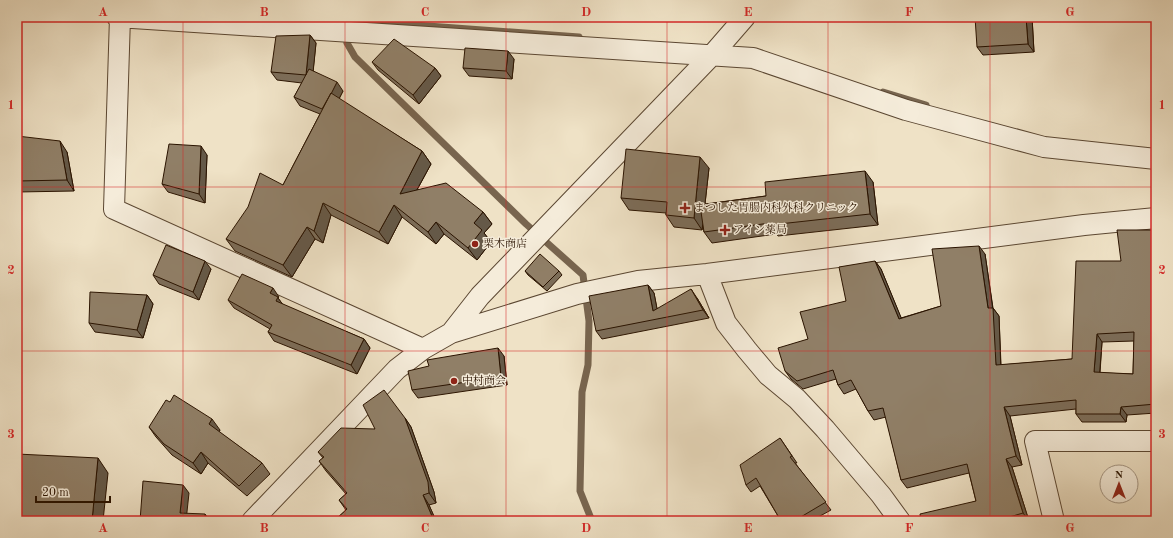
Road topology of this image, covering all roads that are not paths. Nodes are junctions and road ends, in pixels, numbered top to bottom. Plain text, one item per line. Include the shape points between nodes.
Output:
1 (117, 17) edge
2 (120, 17) edge
3 (745, 17) edge
4 (712, 55) junction
5 (1156, 159) edge
6 (1156, 218) edge
7 (707, 274) junction
8 (451, 334) junction
9 (423, 349) junction
10 (1156, 441) edge
11 (252, 521) edge
12 (900, 521) edge
13 (1054, 521) edge

1 - 2 street
2 - 4 street
2 - 9 street via 114,209
3 - 4 street
4 - 5 street via 753,58 906,110 1044,147
4 - 8 street via 537,235 480,296
6 - 7 street
7 - 8 street via 638,281 584,293
7 - 12 street via 726,323 747,350 768,375 797,399 825,429
8 - 9 street
9 - 11 street via 397,369
10 - 13 street via 1035,440

